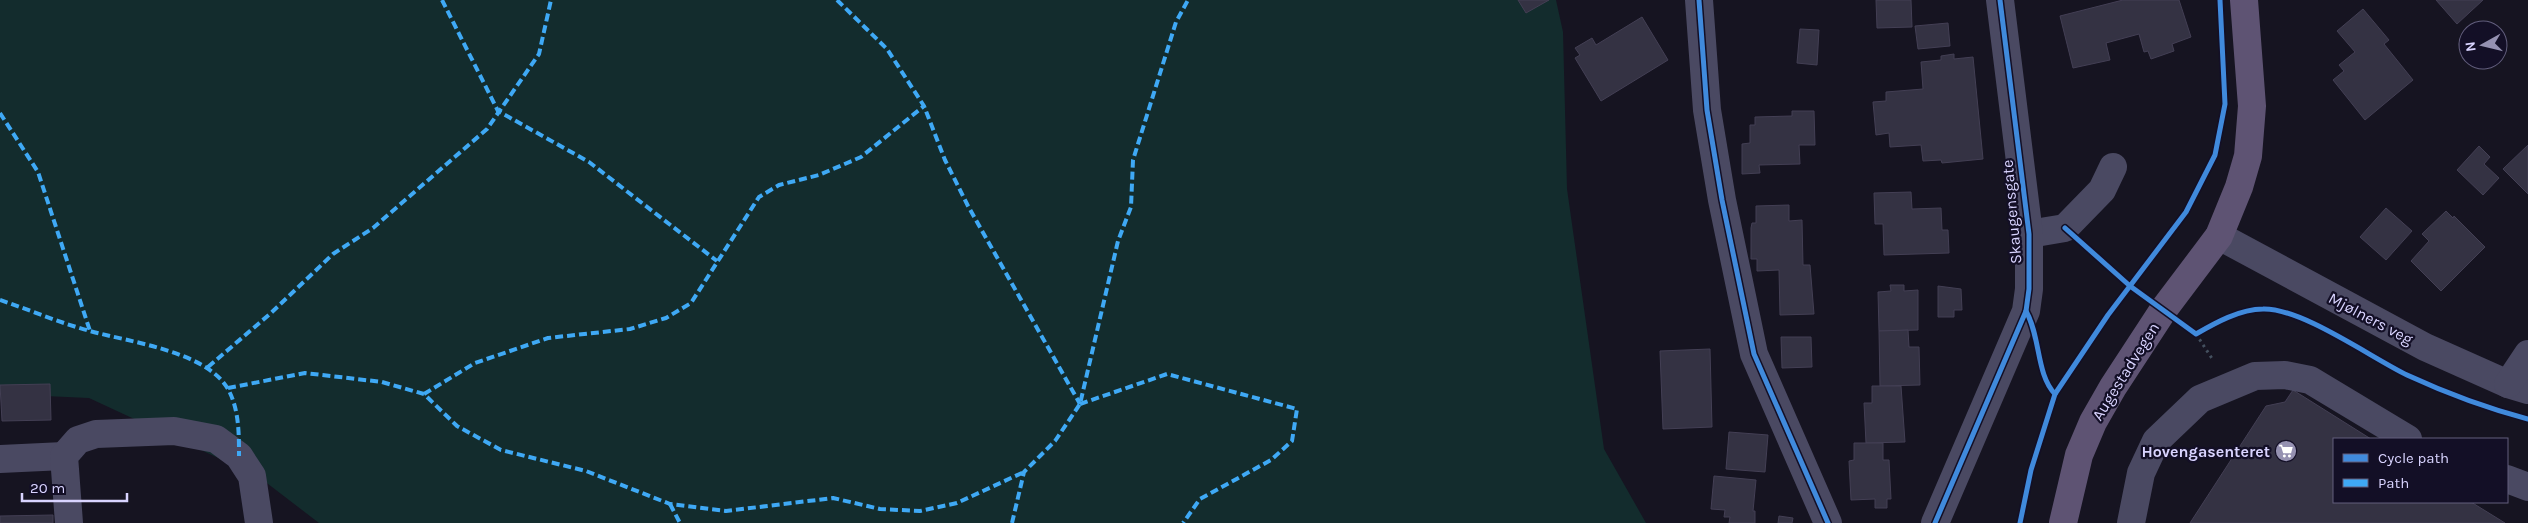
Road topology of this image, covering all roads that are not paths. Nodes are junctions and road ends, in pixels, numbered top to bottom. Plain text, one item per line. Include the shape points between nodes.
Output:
1 (1698, 0) edge
2 (2000, 0) edge
3 (2244, 0) edge
4 (2113, 167) dead end
5 (2030, 234) junction
6 (2219, 236) junction
7 (2528, 354) edge
8 (2518, 387) edge
9 (2406, 438) edge
10 (64, 456) junction
11 (0, 459) edge
12 (2508, 479) edge
13 (2528, 487) edge
14 (69, 523) edge
15 (259, 523) edge
16 (1828, 523) edge
17 (1935, 523) edge
18 (2063, 523) edge
19 (2131, 523) edge

1 - 16 street via 1707,110 1754,354
2 - 5 street, Skaugensgate
3 - 6 main road, Augestadvegen via 2252,106 2248,156
4 - 5 street, Skaugensgate via 2102,190 2065,228
5 - 17 street, Skaugensgate via 2026,311
6 - 8 street, Mjølners veg via 2425,347
6 - 18 main road, Augestadvegen via 2164,309 2093,422 2080,455
7 - 8 street
9 - 19 street via 2310,380 2285,375 2255,376 2200,399 2156,441 2141,473
10 - 11 street
10 - 14 street
10 - 15 street via 78,440 96,434 174,431 216,439 239,456 252,476
12 - 13 street

